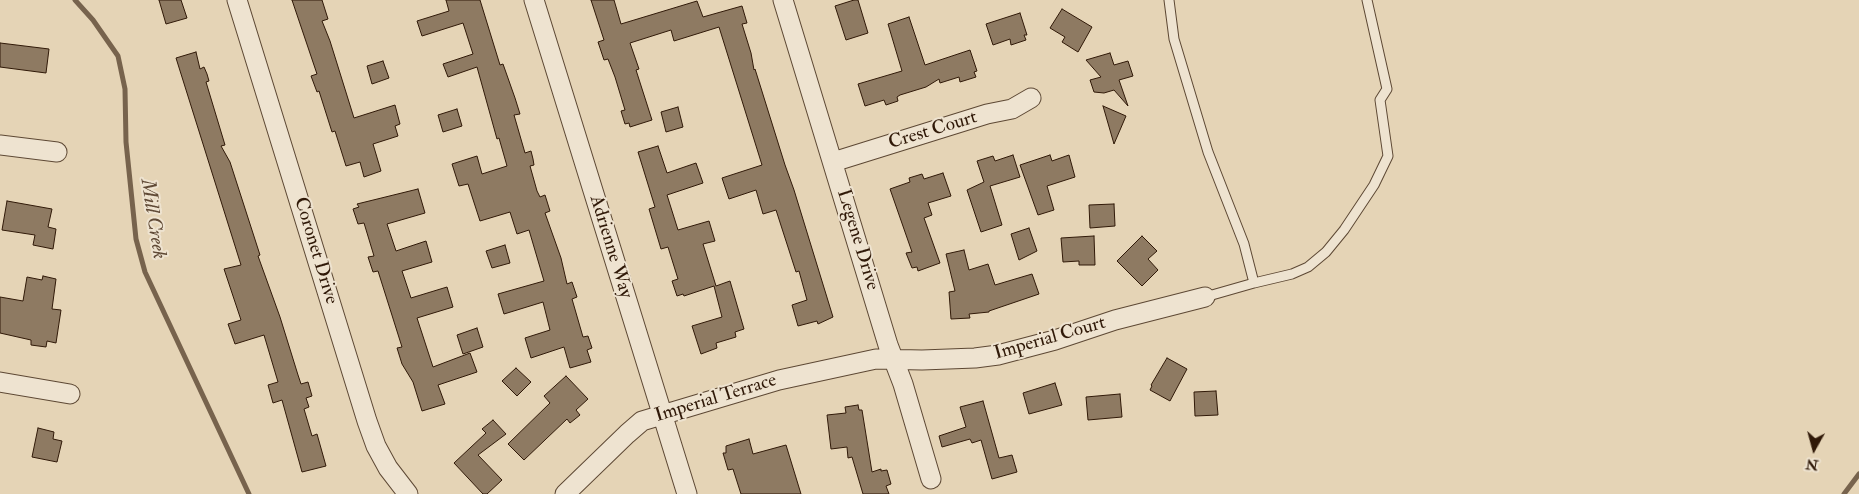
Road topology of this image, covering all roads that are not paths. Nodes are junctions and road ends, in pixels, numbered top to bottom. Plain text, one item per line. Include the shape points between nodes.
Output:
1 (237, 0) edge
2 (534, 0) edge
3 (783, 0) edge
4 (1169, 0) edge
5 (1367, 0) edge
6 (1031, 98) dead end
7 (0, 145) edge
8 (57, 152) dead end
9 (833, 162) junction
10 (1254, 283) junction
11 (1205, 297) joint
12 (893, 360) junction
13 (0, 382) edge
14 (70, 394) dead end
15 (662, 415) junction
16 (931, 479) dead end
17 (408, 494) edge
18 (565, 494) edge
19 (687, 494) edge

1 - 17 street, Coronet Drive via 370,429 388,468
2 - 15 street, Adrienne Way
3 - 9 street, Legene Drive
4 - 10 lane via 1174,39 1208,152 1244,244
5 - 10 lane via 1387,89 1380,100 1388,156 1374,185 1326,252 1308,268
6 - 9 street, Crest Court via 1012,109 986,114
7 - 8 street
9 - 12 street, Legene Drive
10 - 11 lane
11 - 12 street, Imperial Court via 1114,320 998,356
12 - 15 street, Imperial Terrace via 876,358 779,380
12 - 16 street, Legene Drive
13 - 14 street
15 - 18 street, Imperial Terrace via 642,421 626,434
15 - 19 street, Adrienne Way

